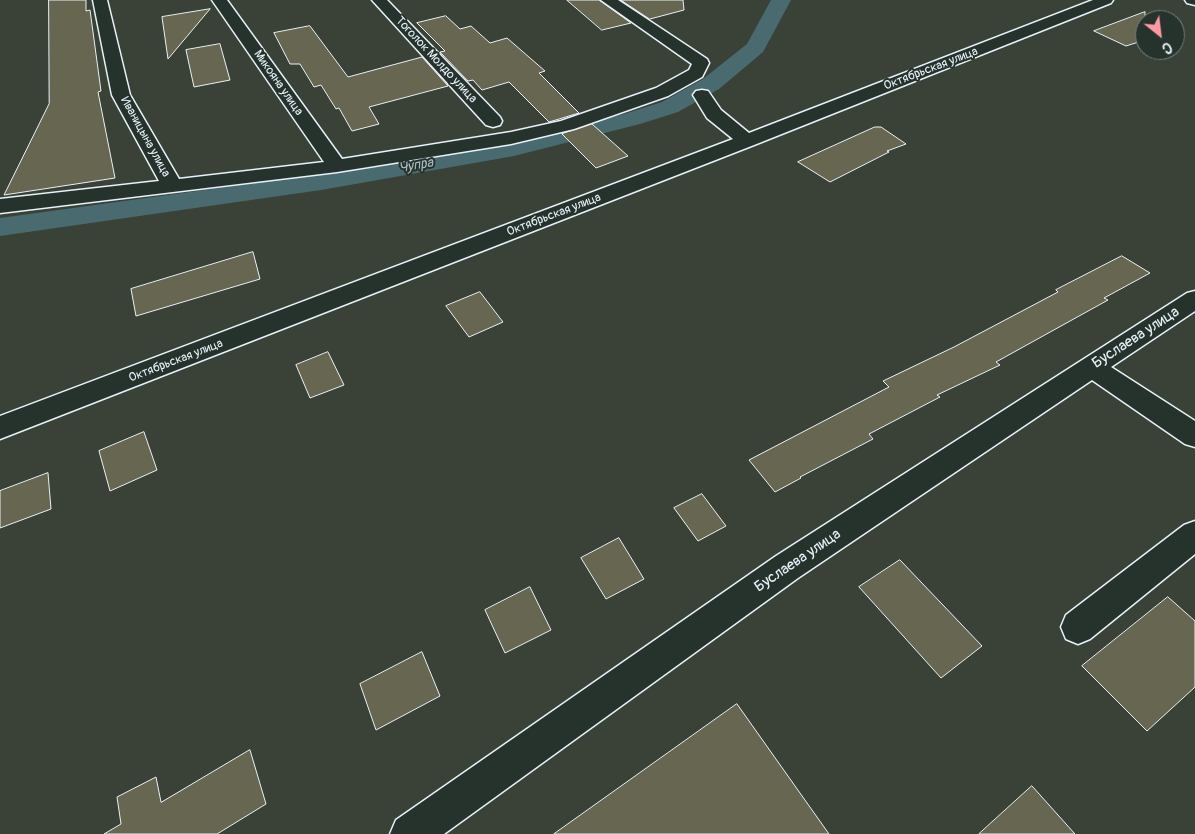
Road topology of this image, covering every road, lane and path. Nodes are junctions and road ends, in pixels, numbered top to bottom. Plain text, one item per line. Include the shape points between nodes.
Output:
1 (100, 0) edge
2 (219, 0) edge
3 (380, 0) edge
4 (608, 0) edge
5 (1106, 0) edge
6 (702, 95) dead end
7 (493, 121) dead end
8 (747, 141) junction
9 (337, 166) junction
10 (172, 185) junction
11 (0, 206) edge
12 (1195, 299) edge
13 (1092, 367) junction
14 (0, 428) edge
15 (1195, 436) edge
16 (1195, 535) edge
17 (1078, 627) dead end
18 (410, 834) edge

1 - 10 street, Иваницына улица via 121,95
2 - 9 street, Микояна улица
3 - 7 street, Тоголок Молдо улица
4 - 9 street via 701,63 696,73 662,92 567,125 511,138
5 - 8 street, Октябрьская улица
6 - 8 street via 714,114
8 - 14 street, Октябрьская улица
9 - 10 street
10 - 11 street
12 - 13 street, Буслаева улица
13 - 15 street
13 - 18 street, Буслаева улица via 787,567
16 - 17 street

